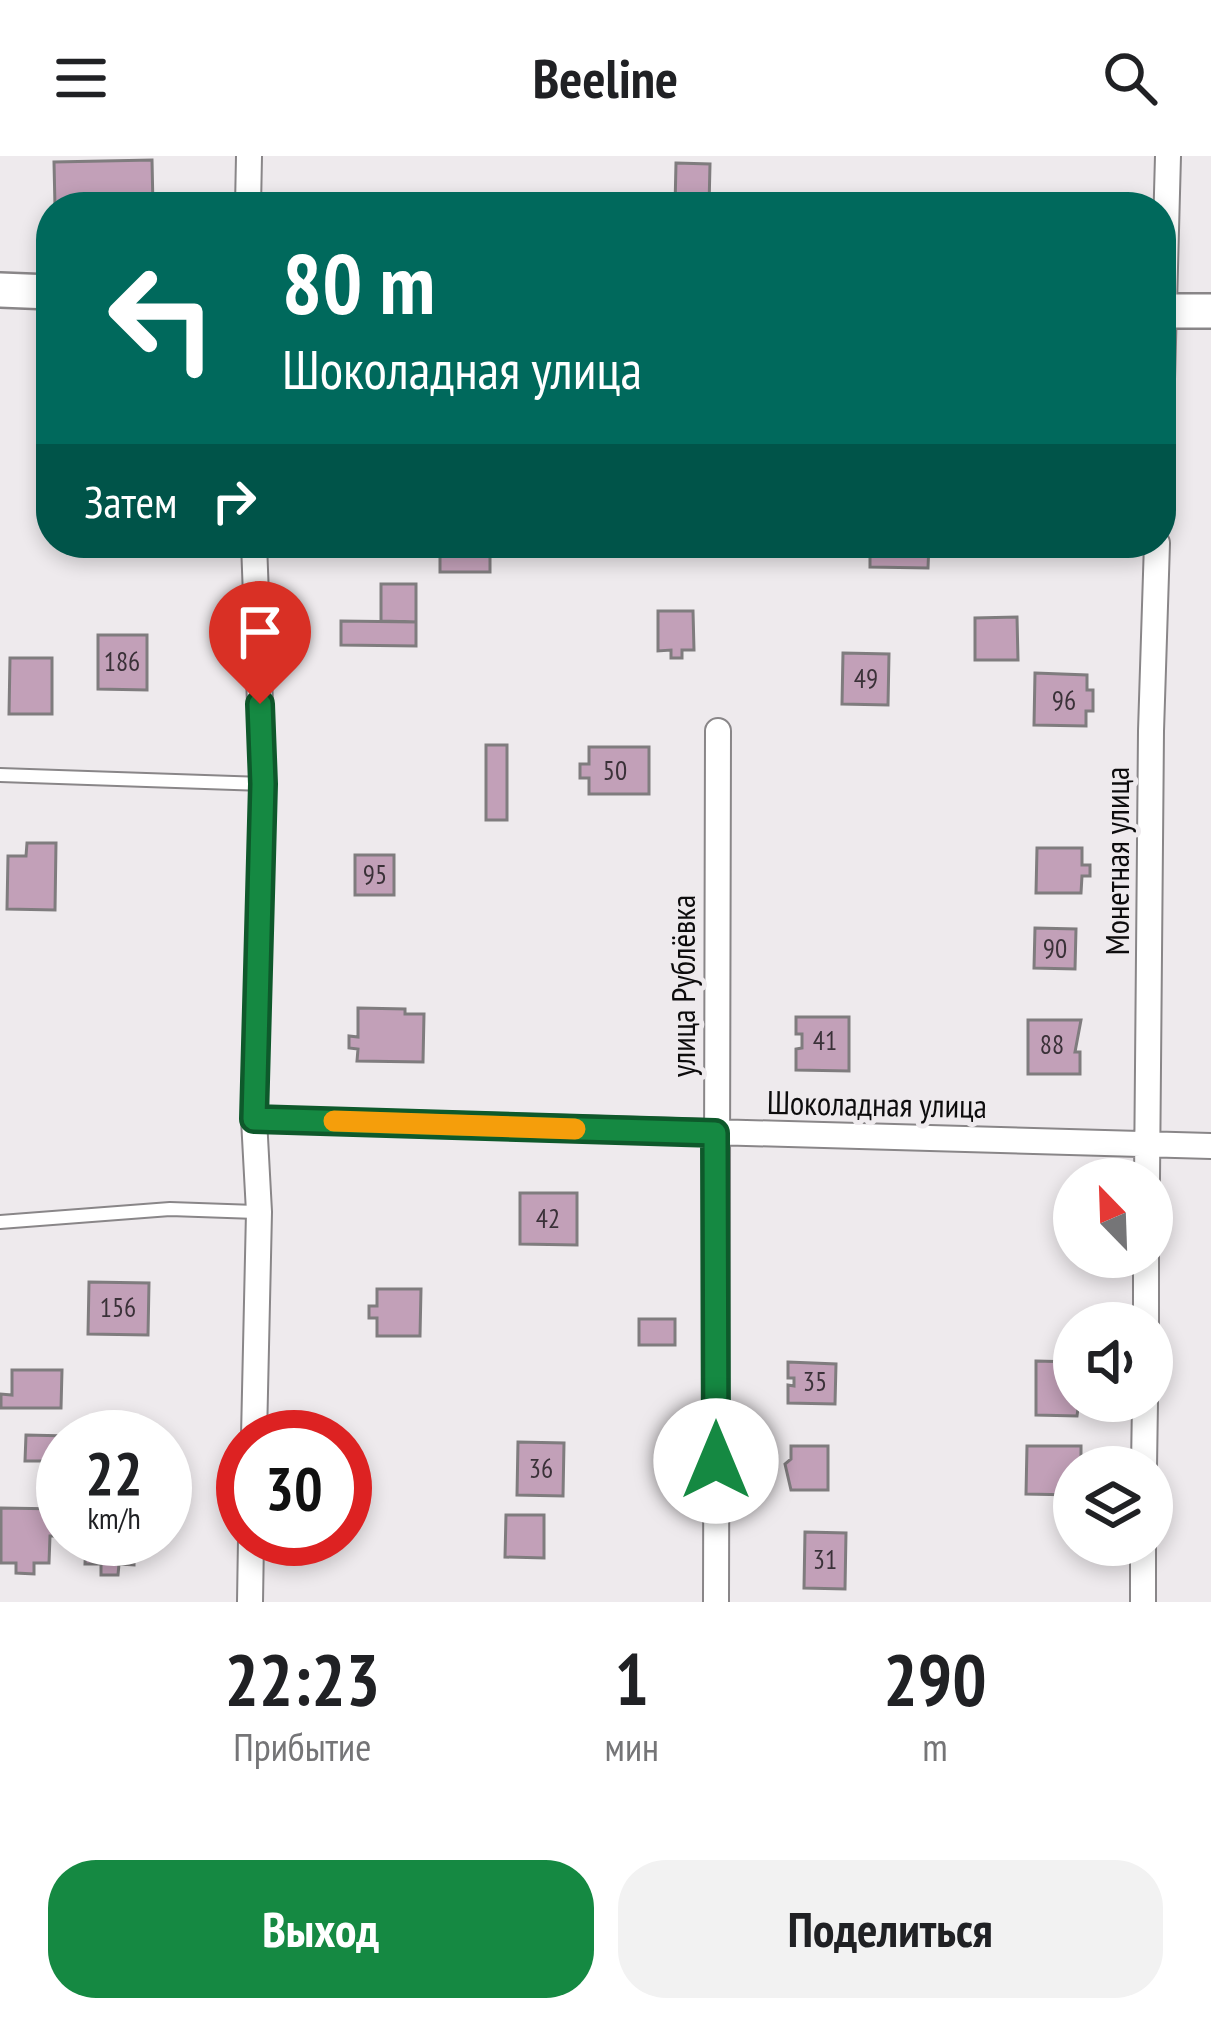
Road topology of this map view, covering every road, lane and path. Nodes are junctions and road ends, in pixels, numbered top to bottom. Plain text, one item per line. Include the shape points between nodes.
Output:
1 (249, 156) edge
2 (1168, 156) edge
3 (248, 192) edge
4 (1167, 192) edge
5 (0, 290) edge
6 (36, 291) edge
7 (1176, 311) edge
8 (1211, 311) edge
9 (255, 558) edge
10 (1156, 558) edge
11 (718, 730) dead end
12 (0, 775) edge
13 (263, 784) junction
14 (254, 1119) junction
15 (715, 1133) junction
16 (1148, 1143) junction
17 (1211, 1146) edge
18 (1148, 1158) edge
19 (259, 1212) junction
20 (0, 1222) edge
21 (255, 1410) edge
22 (251, 1566) edge
23 (1143, 1566) edge
24 (250, 1602) edge
25 (716, 1602) edge
26 (1143, 1602) edge

1 - 3 street
2 - 4 street
5 - 6 street
7 - 8 street
9 - 13 street
10 - 16 street, Монетная улица
11 - 15 street, улица Рублёвка
12 - 13 lane
13 - 14 street
14 - 15 street, Шоколадная улица
14 - 19 street
15 - 16 street, Шоколадная улица
15 - 25 street, улица Рублёвка
16 - 17 street, Шоколадная улица
16 - 18 street, Монетная улица
19 - 20 lane via 170,1209
19 - 21 street
22 - 24 street
23 - 26 street

